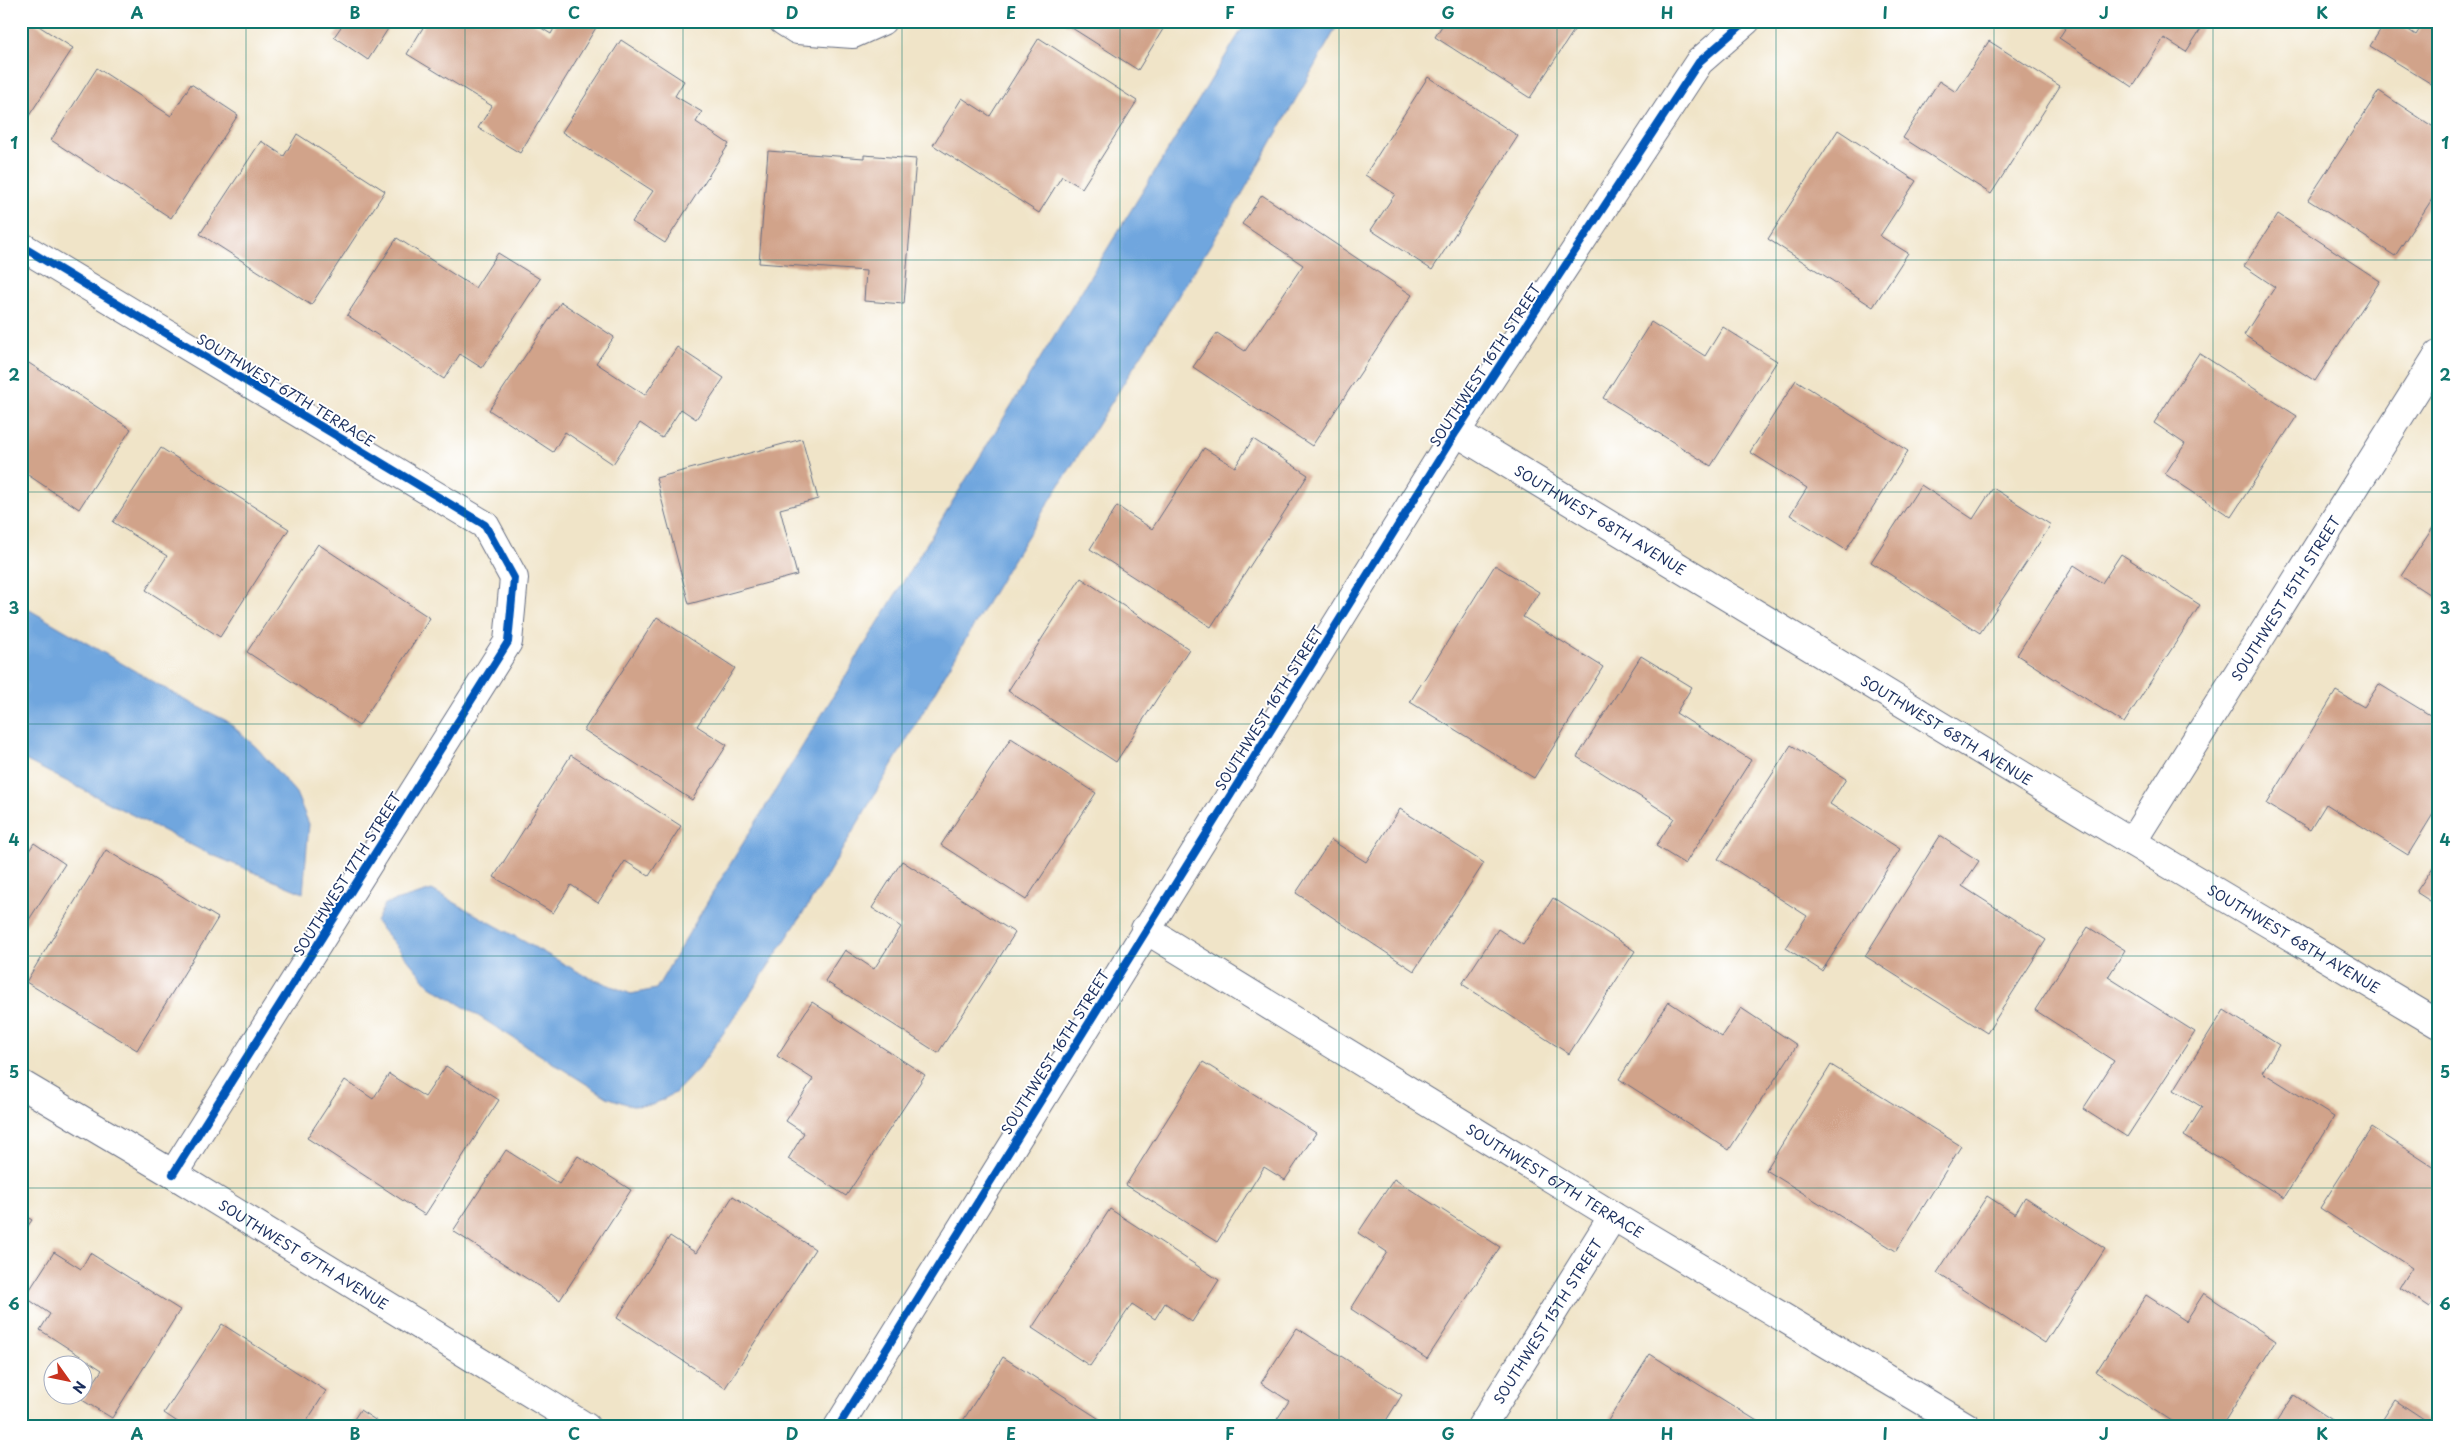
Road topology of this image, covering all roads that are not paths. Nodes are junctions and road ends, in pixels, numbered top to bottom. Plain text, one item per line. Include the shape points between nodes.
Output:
1 (783, 21) edge
2 (882, 21) edge
3 (1746, 21) edge
4 (21, 246) edge
5 (2438, 355) edge
6 (1456, 432) junction
7 (514, 578) joint
8 (2132, 842) junction
9 (1145, 929) junction
10 (2438, 1024) edge
11 (21, 1084) edge
12 (173, 1174) junction
13 (1613, 1216) junction
14 (586, 1427) edge
15 (838, 1427) edge
16 (1481, 1427) edge
17 (1967, 1427) edge

1 - 2 street via 798,30 853,34
3 - 6 street, SOUTHWEST 16TH STREET via 1699,62
4 - 7 street, SOUTHWEST 67TH TERRACE via 485,525
5 - 8 street, SOUTHWEST 15TH STREET
6 - 8 street, SOUTHWEST 68TH AVENUE
6 - 9 street, SOUTHWEST 16TH STREET
7 - 12 street, SOUTHWEST 17TH STREET via 508,642
8 - 10 street, SOUTHWEST 68TH AVENUE
9 - 13 street, SOUTHWEST 67TH TERRACE
9 - 15 street, SOUTHWEST 16TH STREET
11 - 12 street, SOUTHWEST 67TH AVENUE
12 - 14 street, SOUTHWEST 67TH AVENUE
13 - 16 street, SOUTHWEST 15TH STREET
13 - 17 street, SOUTHWEST 67TH TERRACE

